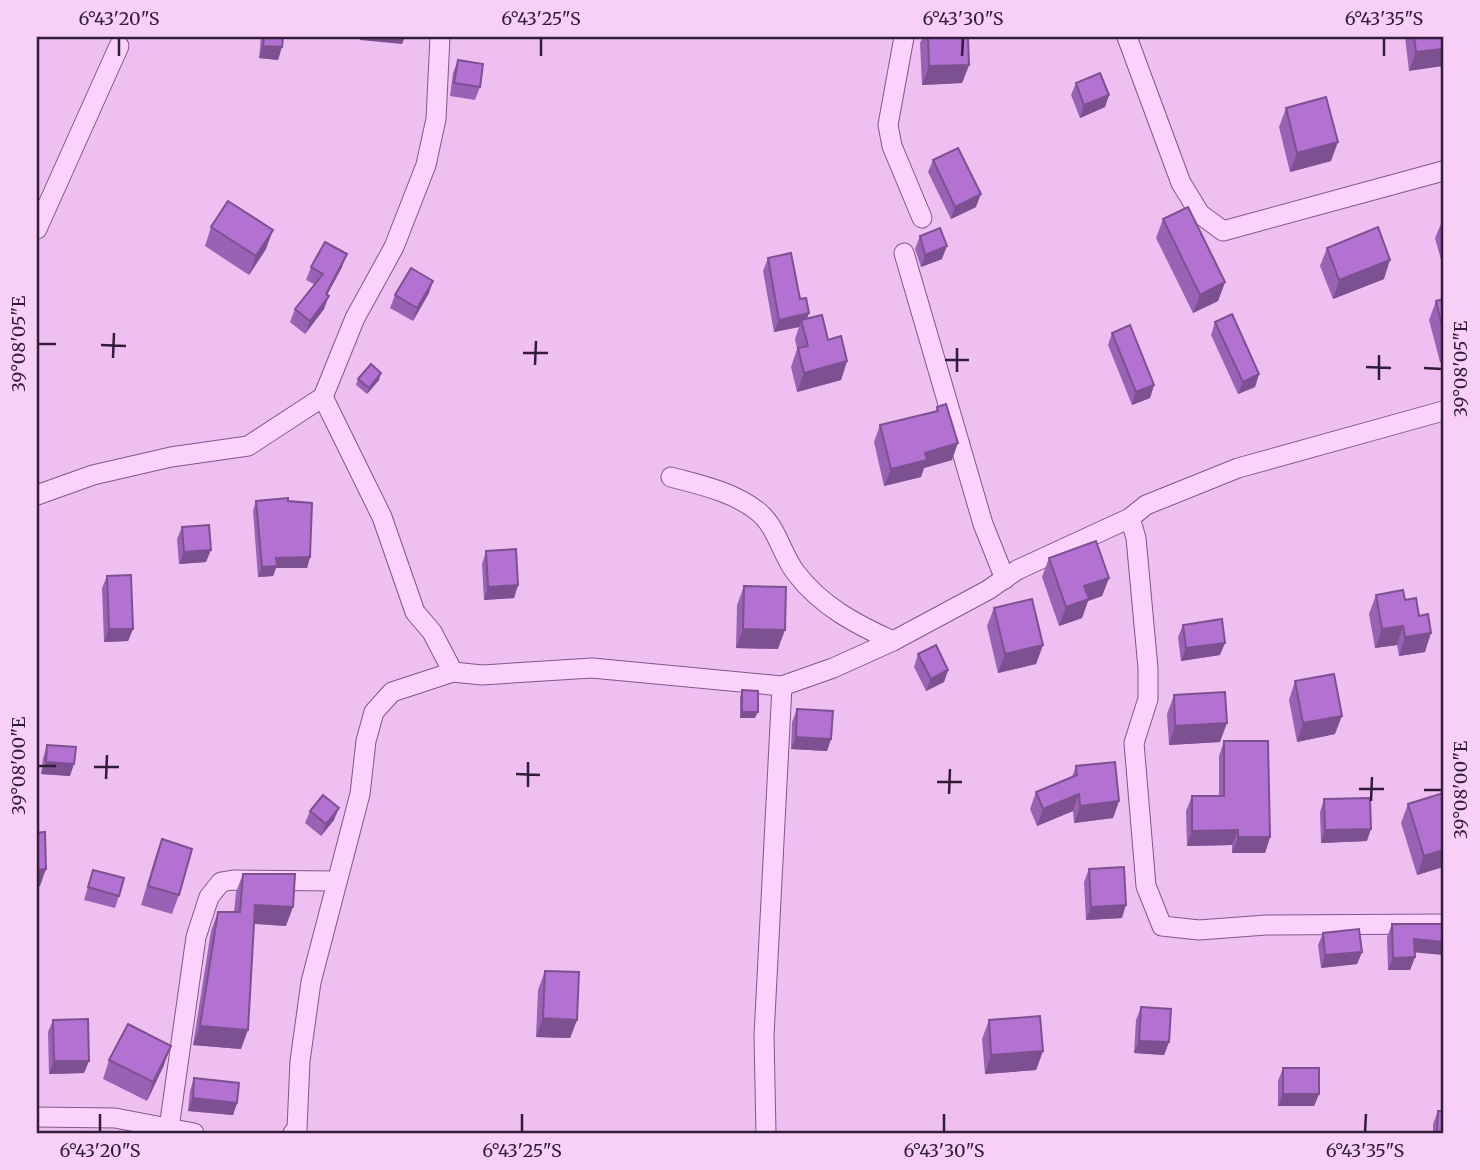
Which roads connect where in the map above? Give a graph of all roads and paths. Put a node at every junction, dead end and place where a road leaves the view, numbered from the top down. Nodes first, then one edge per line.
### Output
1 (440, 37) edge
2 (904, 37) edge
3 (1127, 37) edge
4 (119, 46) dead end
5 (1443, 171) edge
6 (922, 218) dead end
7 (37, 229) edge
8 (904, 253) dead end
9 (323, 397) junction
10 (1443, 411) edge
11 (671, 477) dead end
12 (37, 495) edge
13 (1130, 518) junction
14 (1005, 579) junction
15 (893, 642) junction
16 (453, 672) junction
17 (782, 686) junction
18 (337, 881) junction
19 (1443, 924) edge
20 (37, 1116) edge
21 (169, 1128) junction
22 (194, 1133) edge
23 (293, 1133) edge
24 (766, 1133) edge

1 - 9 street
2 - 6 street
3 - 5 street
4 - 7 street
8 - 14 street
9 - 12 street
9 - 16 street
10 - 13 street
11 - 15 street
13 - 14 street
13 - 19 street
14 - 15 street
15 - 17 street
16 - 17 street
16 - 18 street
17 - 24 street
18 - 21 street
18 - 23 street
20 - 21 street
21 - 22 street

